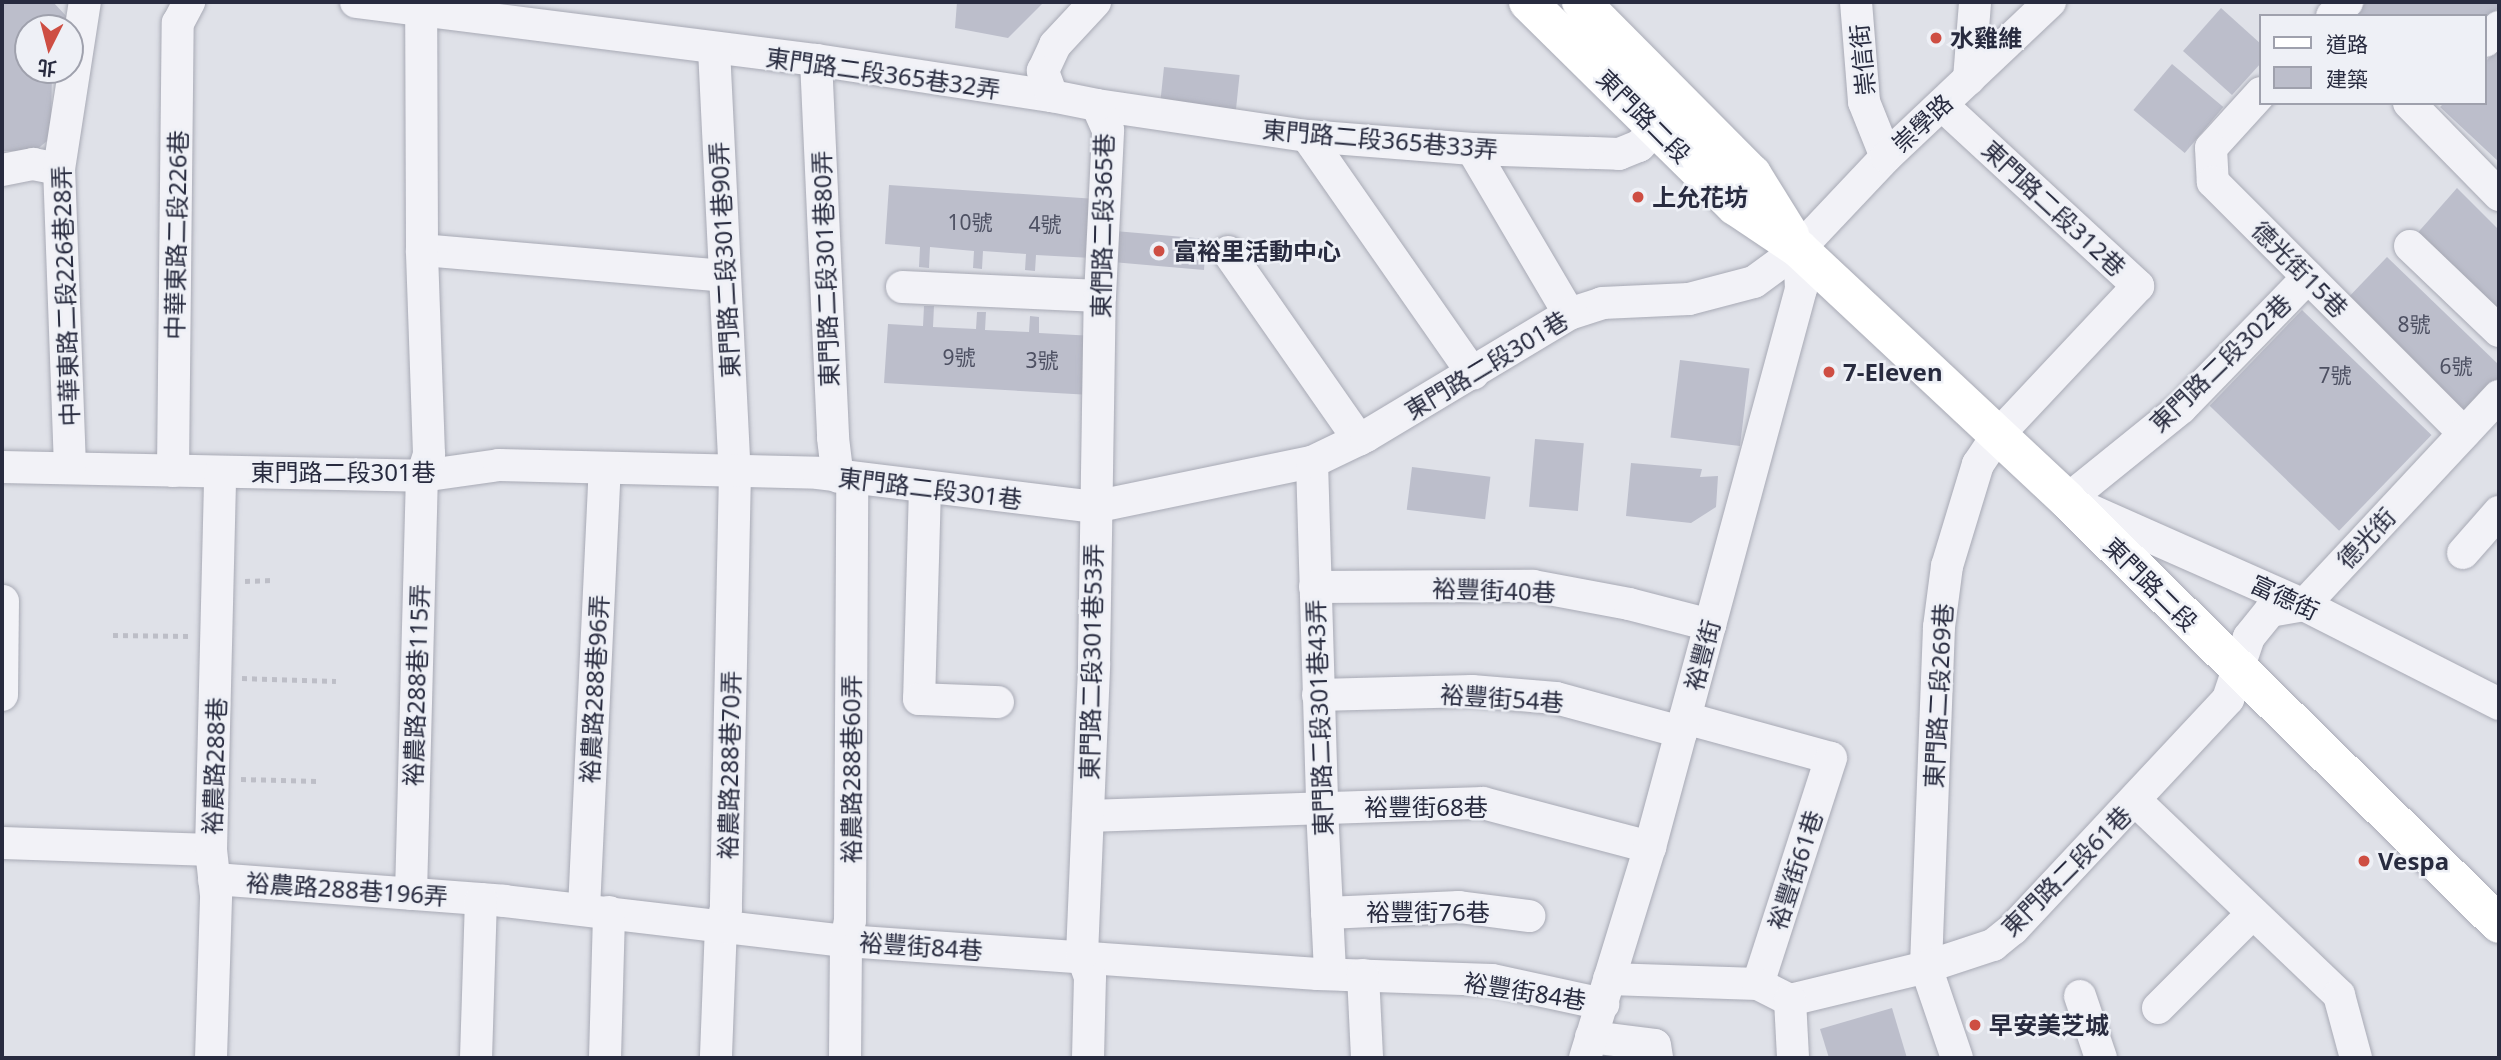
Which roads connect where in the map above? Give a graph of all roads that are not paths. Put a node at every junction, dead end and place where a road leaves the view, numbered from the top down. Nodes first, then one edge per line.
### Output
1 (85, 2) edge
2 (189, 2) edge
3 (356, 2) edge
4 (1095, 2) edge
5 (1528, 2) edge
6 (1581, 2) edge
7 (1856, 2) edge
8 (1975, 2) edge
9 (2050, 2) edge
10 (2347, 2) edge
11 (421, 8) junction
12 (2334, 14) edge
13 (714, 49) junction
14 (816, 60) junction
15 (1969, 79) junction
16 (2260, 94) edge
17 (1052, 96) junction
18 (1942, 105) junction
19 (2415, 105) edge
20 (1097, 106) junction
21 (1656, 129) junction
22 (1307, 136) junction
23 (1472, 149) junction
24 (1886, 157) junction
25 (59, 169) junction
26 (2, 170) edge
27 (2499, 194) edge
28 (2410, 246) dead end
29 (1799, 249) junction
30 (422, 250) junction
31 (1228, 252) dead end
32 (723, 276) junction
33 (2308, 277) junction
34 (902, 287) dead end
35 (1100, 296) junction
36 (1569, 314) junction
37 (2499, 331) edge
38 (1473, 374) junction
39 (2499, 396) edge
40 (2464, 433) junction
41 (1997, 436) junction
42 (1359, 440) junction
43 (1312, 461) junction
44 (2, 467) edge
45 (70, 467) junction
46 (605, 468) junction
47 (173, 471) junction
48 (735, 471) junction
49 (220, 472) junction
50 (422, 476) junction
51 (845, 478) junction
52 (925, 487) junction
53 (2067, 500) junction
54 (1094, 508) junction
55 (2499, 512) edge
56 (2463, 553) dead end
57 (1315, 587) junction
58 (3, 601) edge
59 (2304, 605) junction
60 (1710, 625) junction
61 (2240, 671) junction
62 (2, 695) edge
63 (1318, 695) junction
64 (998, 702) dead end
65 (2499, 704) edge
66 (1683, 725) junction
67 (2136, 801) junction
68 (1322, 808) junction
69 (1088, 816) junction
70 (2, 843) edge
71 (1650, 847) junction
72 (212, 865) junction
73 (411, 894) junction
74 (481, 899) junction
75 (596, 911) junction
76 (1327, 913) junction
77 (2253, 913) junction
78 (1529, 916) dead end
79 (2499, 924) edge
80 (721, 925) junction
81 (846, 941) junction
82 (1082, 956) junction
83 (1926, 967) junction
84 (1330, 974) junction
85 (1363, 975) junction
86 (1758, 984) junction
87 (1606, 991) junction
88 (2080, 996) dead end
89 (1790, 1000) junction
90 (2158, 1008) dead end
91 (1588, 1048) edge
92 (211, 1058) edge
93 (476, 1058) edge
94 (605, 1058) edge
95 (716, 1058) edge
96 (845, 1058) edge
97 (1088, 1058) edge
98 (1367, 1058) edge
99 (1657, 1058) edge
100 (1793, 1058) edge
101 (1957, 1058) edge
102 (2101, 1058) edge
103 (2356, 1058) edge

1 - 25 street, 中華東路二段226巷28弄
2 - 47 street, 中華東路二段226巷
3 - 11 street, 東門路二段365巷32弄
4 - 17 street
5 - 21 main road, 東門路二段
6 - 29 main road, 東門路二段
7 - 24 street, 崇信街
8 - 15 street
9 - 15 street, 崇學路
10 - 12 street
11 - 13 street, 東門路二段365巷32弄
11 - 30 street, 裕農路288巷115弄
13 - 14 street, 東門路二段365巷32弄
13 - 32 street, 東門路二段301巷90弄
14 - 17 street, 東門路二段365巷32弄
14 - 51 street, 東門路二段301巷80弄
15 - 18 street, 崇學路
16 - 33 street, 德光街15巷
17 - 20 street, 東們路二段365巷
18 - 24 street, 崇學路
18 - 41 street, 東門路二段312巷
19 - 27 street
20 - 22 street, 東門路二段365巷33弄
20 - 35 street, 東們路二段365巷
21 - 23 street, 東門路二段365巷33弄
21 - 29 main road, 東門路二段
22 - 23 street, 東門路二段365巷33弄
22 - 38 street
23 - 36 street
24 - 29 street, 崇學路
25 - 26 street
25 - 45 street, 中華東路二段226巷28弄
28 - 37 street
29 - 36 street, 東門路二段301巷
29 - 41 main road, 東門路二段
29 - 60 street, 裕豐街
30 - 32 street
30 - 50 street, 裕農路288巷115弄
31 - 42 street
32 - 48 street, 東門路二段301巷90弄
33 - 40 street, 德光街15巷
33 - 53 street, 東門路二段302巷
34 - 35 street
35 - 54 street, 東們路二段365巷
36 - 38 street, 東門路二段301巷
38 - 42 street, 東門路二段301巷
39 - 40 street, 德光街
40 - 59 street, 德光街
41 - 53 main road, 東門路二段
41 - 83 street, 東門路二段269巷
42 - 43 street, 東門路二段301巷
43 - 54 street, 東門路二段301巷
43 - 57 street, 東門路二段301巷43弄
44 - 45 street, 東門路二段301巷
45 - 47 street, 東門路二段301巷
46 - 48 street, 東門路二段301巷
46 - 50 street, 東門路二段301巷
46 - 75 street, 裕農路288巷96弄
47 - 49 street, 東門路二段301巷
48 - 51 street, 東門路二段301巷
48 - 80 street, 裕農路288巷70弄
49 - 50 street, 東門路二段301巷
49 - 72 street, 裕農路288巷
50 - 73 street, 裕農路288巷115弄
51 - 52 street, 東門路二段301巷
51 - 81 street, 裕農路288巷60弄
52 - 54 street, 東門路二段301巷
52 - 64 street
53 - 59 street, 富德街
53 - 61 main road, 東門路二段
54 - 69 street, 東門路二段301巷53弄
55 - 56 street
57 - 60 street, 裕豐街40巷
57 - 63 street, 東門路二段301巷43弄
58 - 62 street
59 - 61 street
59 - 65 street, 富德街
60 - 66 street, 裕豐街
61 - 67 street, 東門路二段61巷
61 - 79 main road, 東門路二段
63 - 66 street, 裕豐街54巷
63 - 68 street, 東門路二段301巷43弄
66 - 71 street, 裕豐街
66 - 86 street, 裕豐街61巷
67 - 77 street
67 - 83 street, 東門路二段61巷
68 - 69 street, 東門路二段301巷53弄
68 - 71 street, 裕豐街68巷
68 - 76 street, 東門路二段301巷43弄
69 - 82 street, 東門路二段301巷53弄
70 - 72 street, 裕農路288巷196弄
71 - 87 street, 裕豐街
72 - 73 street, 裕農路288巷196弄
72 - 92 street, 裕農路288巷
73 - 74 street, 裕農路288巷196弄
74 - 75 street, 裕豐街84巷
74 - 93 street
75 - 80 street, 裕豐街84巷
75 - 94 street, 裕農路288巷96弄
76 - 78 street, 裕豐街76巷
76 - 84 street, 東門路二段301巷43弄
77 - 90 street
77 - 103 street
80 - 81 street, 裕豐街84巷
80 - 95 street, 裕農路288巷70弄
81 - 82 street, 裕豐街84巷
81 - 96 street, 裕農路288巷60弄
82 - 84 street, 裕豐街84巷
82 - 97 street, 東門路二段301巷53弄
83 - 89 street, 東門路二段61巷
83 - 101 street
84 - 85 street, 裕豐街84巷
85 - 87 street, 裕豐街84巷
85 - 98 street
86 - 87 street
86 - 89 street
87 - 91 street, 裕豐街
88 - 102 street
89 - 100 street
91 - 99 street

